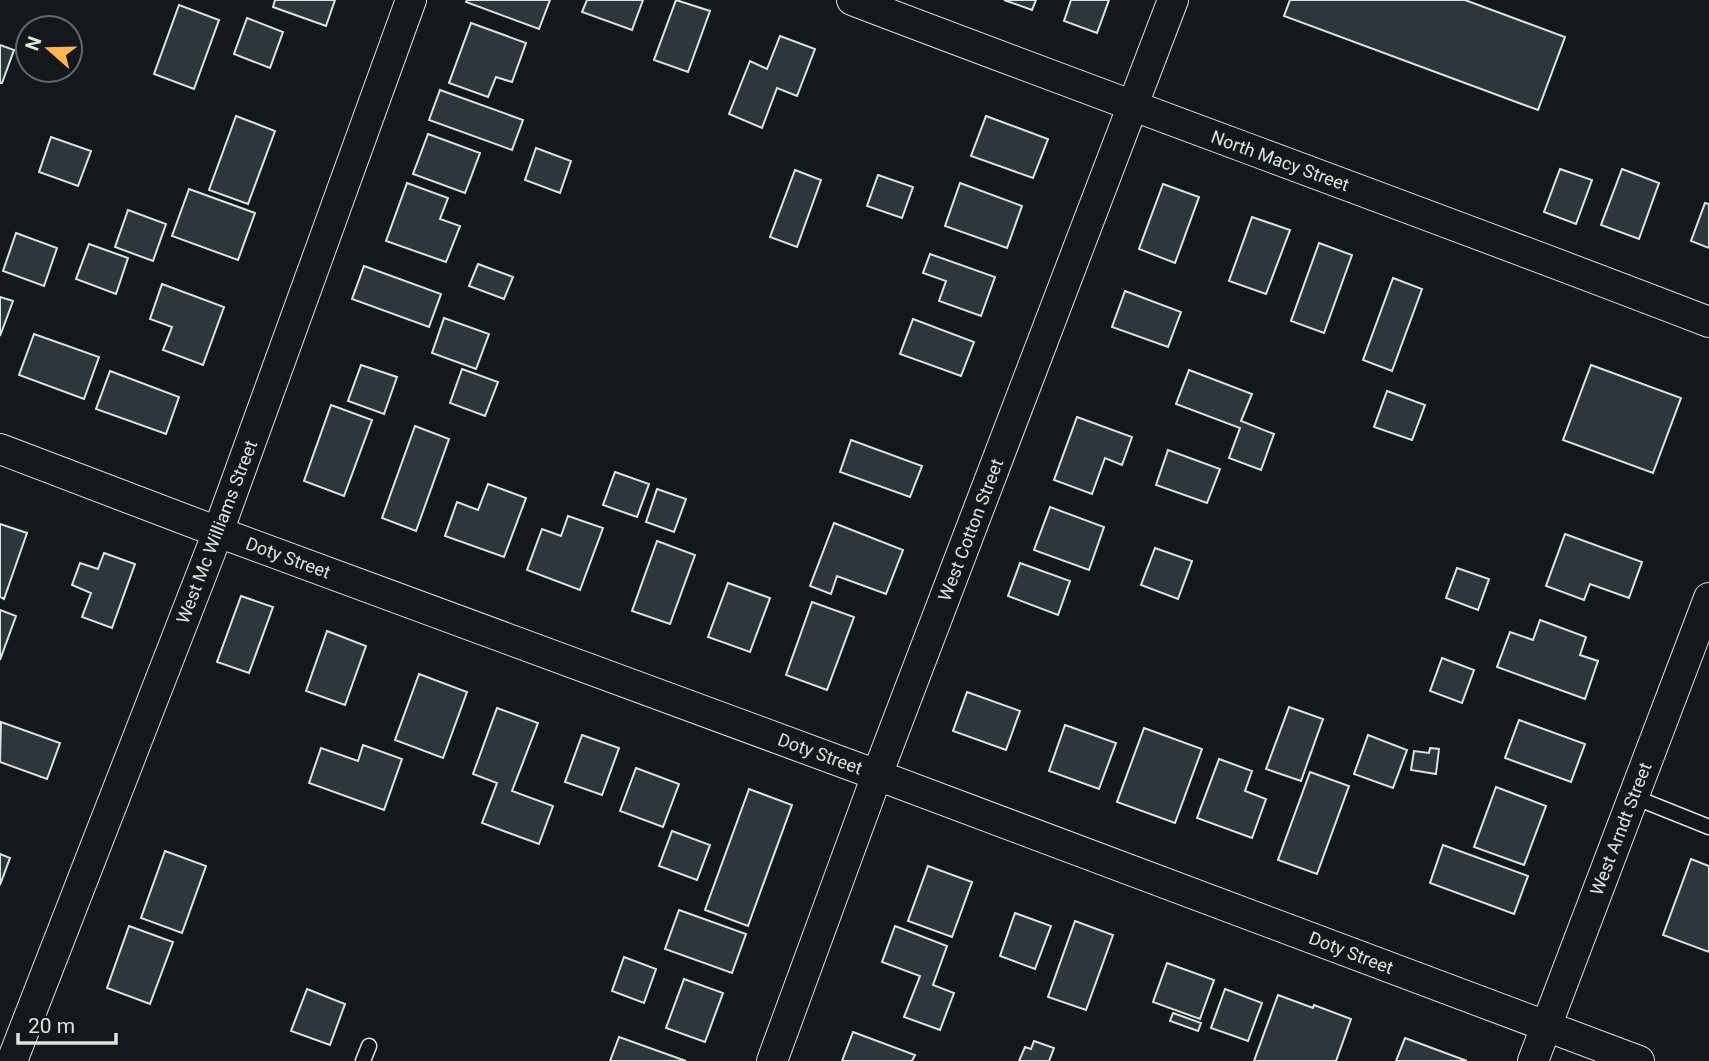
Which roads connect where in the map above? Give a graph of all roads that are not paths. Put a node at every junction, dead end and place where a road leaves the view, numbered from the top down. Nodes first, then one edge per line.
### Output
1 (411, 0) edge
2 (852, 0) edge
3 (1173, 0) edge
4 (1133, 107) junction
5 (1709, 322) edge
6 (0, 449) edge
7 (218, 533) junction
8 (1709, 598) edge
9 (877, 775) junction
10 (1634, 797) junction
11 (1709, 827) edge
12 (1547, 1026) junction
13 (369, 1046) dead end
14 (12, 1061) edge
15 (363, 1061) edge
16 (772, 1061) edge
17 (1534, 1061) edge
18 (1639, 1061) edge

1 - 7 street, West Mc Williams Street
2 - 4 street, North Macy Street
3 - 4 street, West Cotton Street
4 - 5 street, North Macy Street
4 - 9 street, West Cotton Street
6 - 7 street, Doty Street
7 - 9 street, Doty Street
7 - 14 street, West Mc Williams Street
8 - 10 street, West Arndt Street
9 - 12 street, Doty Street
9 - 16 street, West Cotton Street
10 - 11 lane
10 - 12 street, West Arndt Street
12 - 17 street, West Arndt Street
12 - 18 street, Doty Street
13 - 15 lane

